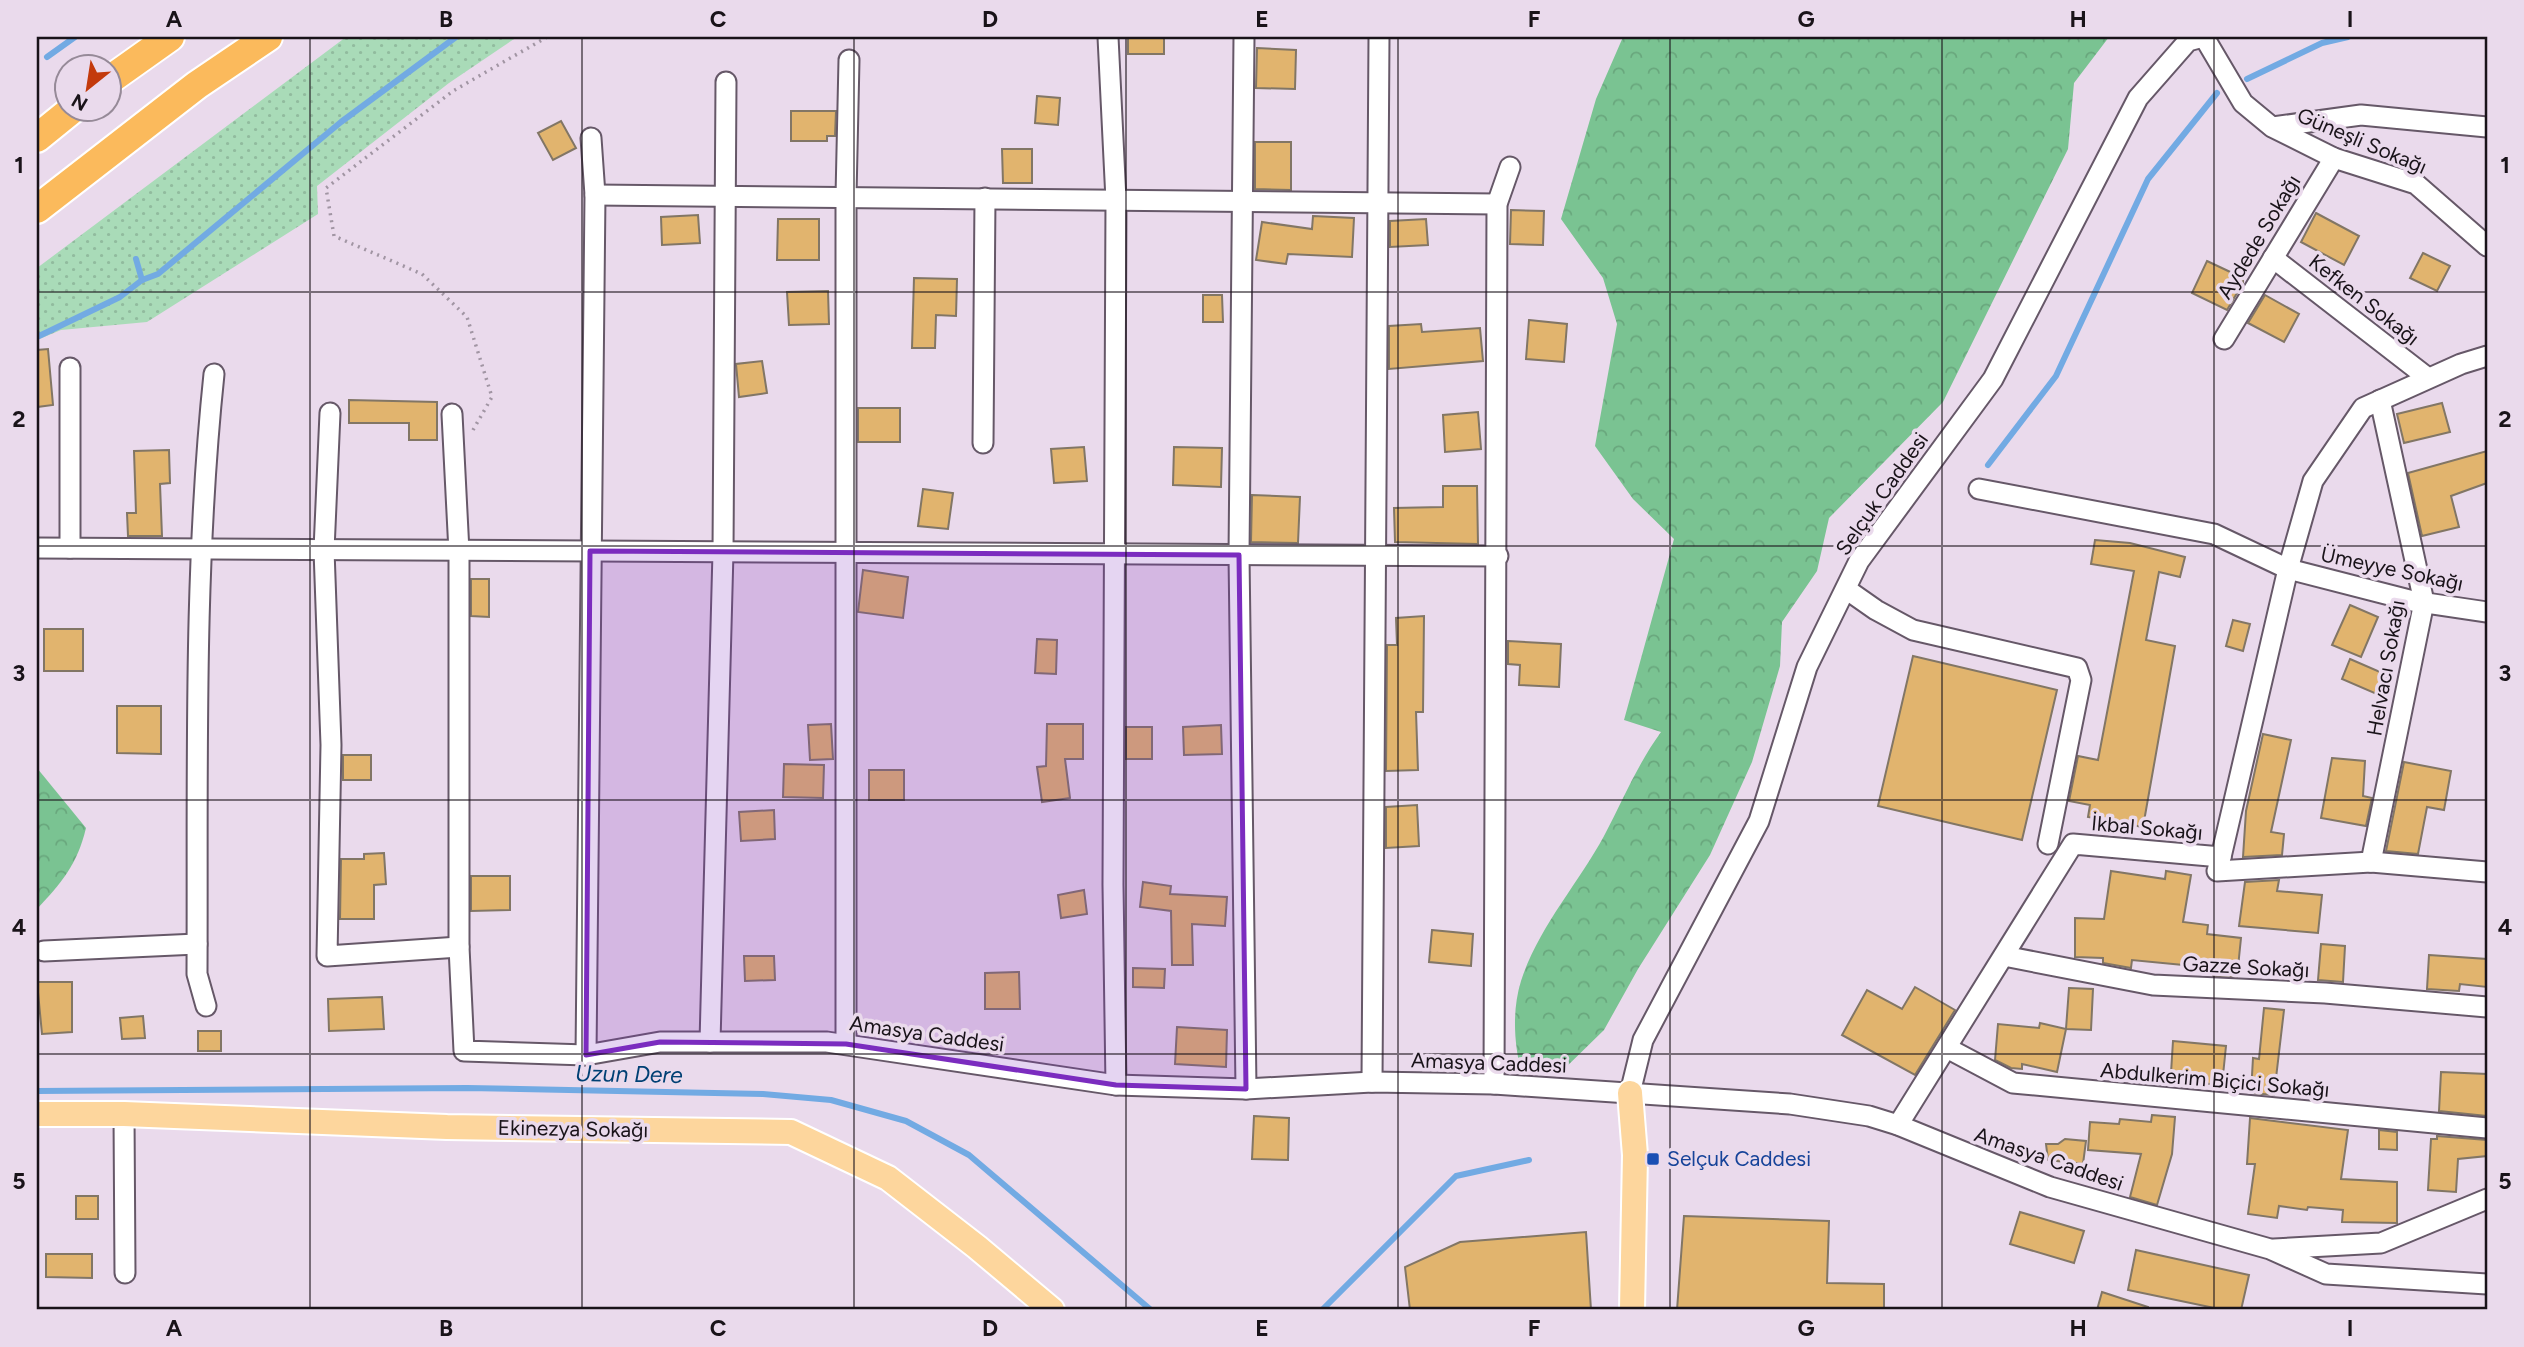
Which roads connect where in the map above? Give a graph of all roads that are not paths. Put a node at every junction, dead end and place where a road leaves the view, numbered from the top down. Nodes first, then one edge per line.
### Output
1 (170, 37) edge
2 (268, 37) edge
3 (1108, 37) edge
4 (1244, 37) edge
5 (1379, 37) edge
6 (2204, 37) edge
7 (849, 60) dead end
8 (122, 71) edge
9 (726, 82) dead end
10 (57, 122) edge
11 (2272, 127) junction
12 (2487, 127) edge
13 (37, 138) edge
14 (591, 138) dead end
15 (2334, 158) junction
16 (1510, 167) dead end
17 (595, 195) junction
18 (723, 195) junction
19 (846, 196) junction
20 (985, 198) junction
21 (1116, 200) junction
22 (1242, 201) junction
23 (1376, 203) junction
24 (1497, 204) junction
25 (37, 209) edge
26 (2487, 246) edge
27 (2273, 258) junction
28 (2224, 339) dead end
29 (2487, 356) edge
30 (70, 368) dead end
31 (214, 374) dead end
32 (2428, 379) junction
33 (2380, 400) junction
34 (330, 413) dead end
35 (452, 414) dead end
36 (983, 443) dead end
37 (1979, 489) dead end
38 (37, 548) edge
39 (69, 548) junction
40 (201, 548) junction
41 (324, 550) junction
42 (590, 551) junction
43 (459, 552) junction
44 (723, 552) junction
45 (846, 553) junction
46 (1113, 554) junction
47 (1239, 555) junction
48 (1376, 556) junction
49 (1498, 556) junction
50 (2288, 569) junction
51 (1846, 589) junction
52 (2424, 602) junction
53 (2487, 612) edge
54 (2048, 844) dead end
55 (2221, 857) junction
56 (2371, 862) junction
57 (2487, 872) edge
58 (197, 944) junction
59 (459, 947) junction
60 (44, 951) dead end
61 (2004, 956) junction
62 (206, 1006) dead end
63 (2487, 1007) edge
64 (710, 1042) junction
65 (846, 1044) junction
66 (1947, 1048) junction
67 (586, 1055) junction
68 (1371, 1082) junction
69 (1494, 1084) junction
70 (1116, 1085) junction
71 (1246, 1089) junction
72 (1630, 1093) junction
73 (37, 1114) edge
74 (124, 1114) junction
75 (1898, 1125) junction
76 (2487, 1128) edge
77 (2487, 1199) edge
78 (2270, 1249) junction
79 (125, 1273) dead end
80 (2487, 1284) edge
81 (1052, 1310) edge
82 (1632, 1310) edge

1 - 8 highway
2 - 25 highway
3 - 21 street
4 - 22 street
5 - 23 street
6 - 11 street, Güneşli Sokağı
6 - 51 street, Selçuk Caddesi
7 - 19 street
9 - 18 street
10 - 13 highway
11 - 12 street
11 - 15 street, Güneşli Sokağı
14 - 17 street
15 - 26 street, Güneşli Sokağı
15 - 27 street, Aydede Sokağı
16 - 24 street
17 - 18 street
17 - 42 street
18 - 19 street
18 - 44 street
19 - 20 street
19 - 45 street
20 - 21 street
20 - 36 street
21 - 22 street
21 - 46 street
22 - 23 street
22 - 47 street
23 - 24 street
23 - 48 street
24 - 49 street
27 - 28 street, Aydede Sokağı
27 - 32 street, Kefken Sokağı
29 - 32 street
30 - 39 street
31 - 40 street
32 - 33 street
33 - 50 street
33 - 52 street, Helvacı Sokağı
34 - 41 street
35 - 43 street
37 - 50 street, Ümeyye Sokağı
38 - 39 street
39 - 40 street
40 - 41 street
40 - 58 street
41 - 43 street
41 - 59 street
42 - 43 street
42 - 44 street
42 - 67 street
43 - 59 street
44 - 45 street
44 - 64 street
45 - 46 street
45 - 65 street
46 - 47 street
46 - 70 street
47 - 48 street
47 - 71 street
48 - 49 street
48 - 68 street
49 - 69 street
50 - 52 street, Ümeyye Sokağı
50 - 55 street
51 - 54 street
51 - 72 street, Selçuk Caddesi
52 - 53 street, Ümeyye Sokağı
52 - 56 street, Helvacı Sokağı
55 - 56 street, İkbal Sokağı
55 - 61 street, İkbal Sokağı
56 - 57 street, İkbal Sokağı
58 - 60 street
58 - 62 street
59 - 67 street, Amasya Caddesi
61 - 63 street, Gazze Sokağı
61 - 66 street, İkbal Sokağı
64 - 65 street, Amasya Caddesi
64 - 67 street, Amasya Caddesi
65 - 70 street, Amasya Caddesi
66 - 75 street, İkbal Sokağı
66 - 76 street, Abdulkerim Biçici Sokağı
68 - 69 street, Amasya Caddesi
68 - 71 street, Amasya Caddesi
69 - 72 street, Amasya Caddesi
70 - 71 street, Amasya Caddesi
72 - 75 street, Amasya Caddesi
72 - 82 main road
73 - 74 main road, Ekinezya Sokağı
74 - 79 street
74 - 81 main road, Ekinezya Sokağı
75 - 78 street, Amasya Caddesi
77 - 78 street
78 - 80 street, Amasya Caddesi

